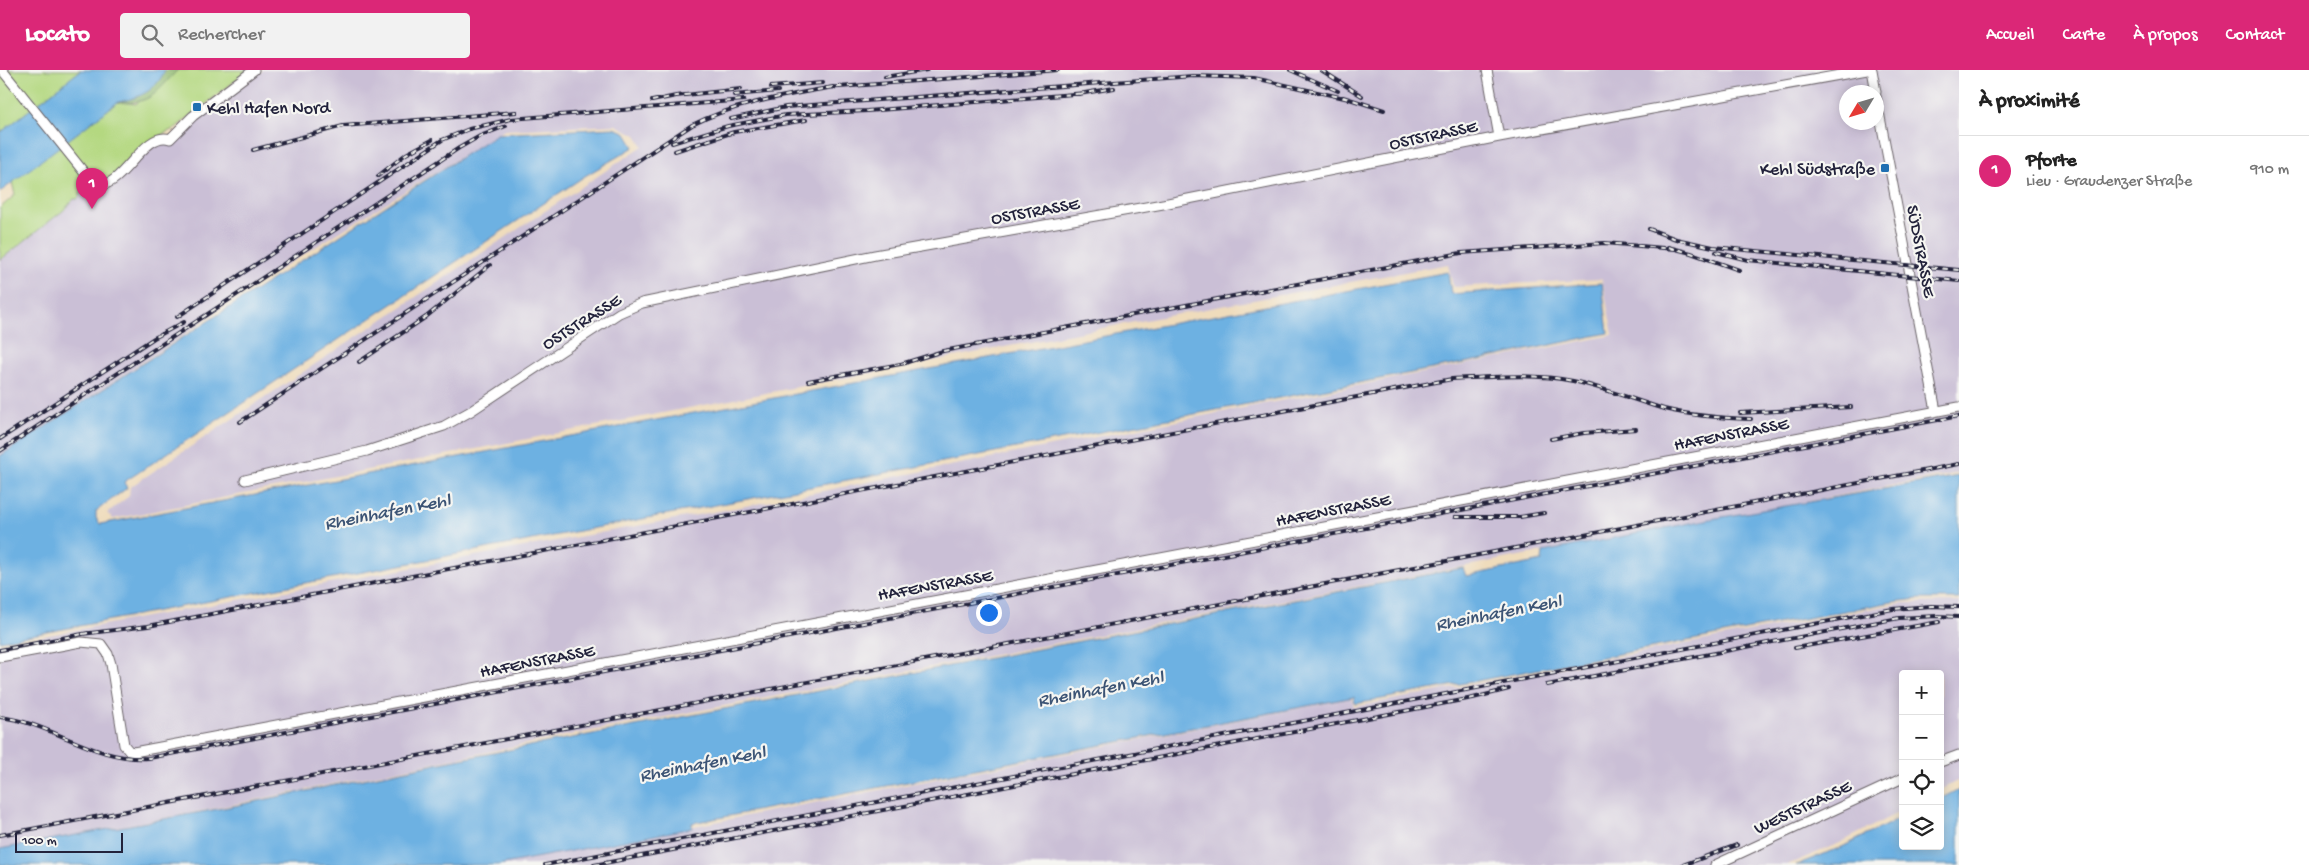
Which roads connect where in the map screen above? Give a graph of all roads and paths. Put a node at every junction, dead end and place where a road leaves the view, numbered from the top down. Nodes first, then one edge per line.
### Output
1 (2, 70) edge
2 (254, 70) edge
3 (1487, 70) edge
4 (1867, 70) edge
5 (1872, 70) edge
6 (1874, 85) edge
7 (1883, 130) edge
8 (1499, 137) junction
9 (1959, 407) edge
10 (1936, 412) junction
11 (245, 480) dead end
12 (0, 657) edge
13 (1959, 754) edge
14 (1944, 760) edge
15 (1899, 780) edge
16 (1715, 865) edge

1 - 2 street
3 - 8 street
4 - 8 street, OSTSTRASSE
5 - 6 street, SÜDSTRASSE
7 - 10 street, SÜDSTRASSE
8 - 11 street, OSTSTRASSE
9 - 10 street, HAFENSTRASSE
10 - 12 street, HAFENSTRASSE
13 - 14 street
15 - 16 street, WESTSTRASSE

